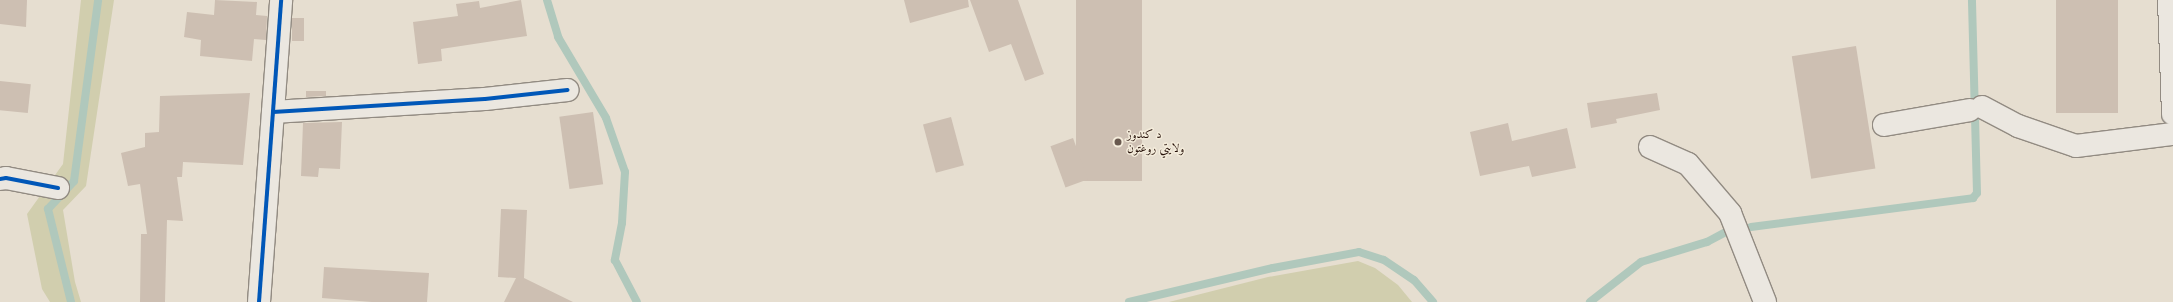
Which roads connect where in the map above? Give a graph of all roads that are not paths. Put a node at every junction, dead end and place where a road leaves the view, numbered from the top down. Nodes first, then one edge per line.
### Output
1 (282, 0) edge
2 (2169, 0) edge
3 (568, 90) dead end
4 (273, 112) junction
5 (2173, 114) edge
6 (1884, 125) dead end
7 (2173, 134) edge
8 (1650, 147) dead end
9 (0, 179) edge
10 (58, 188) dead end
11 (259, 302) edge
12 (1765, 302) edge

1 - 4 street
2 - 5 street
3 - 4 street
4 - 11 street
6 - 7 street
8 - 12 street
9 - 10 street

